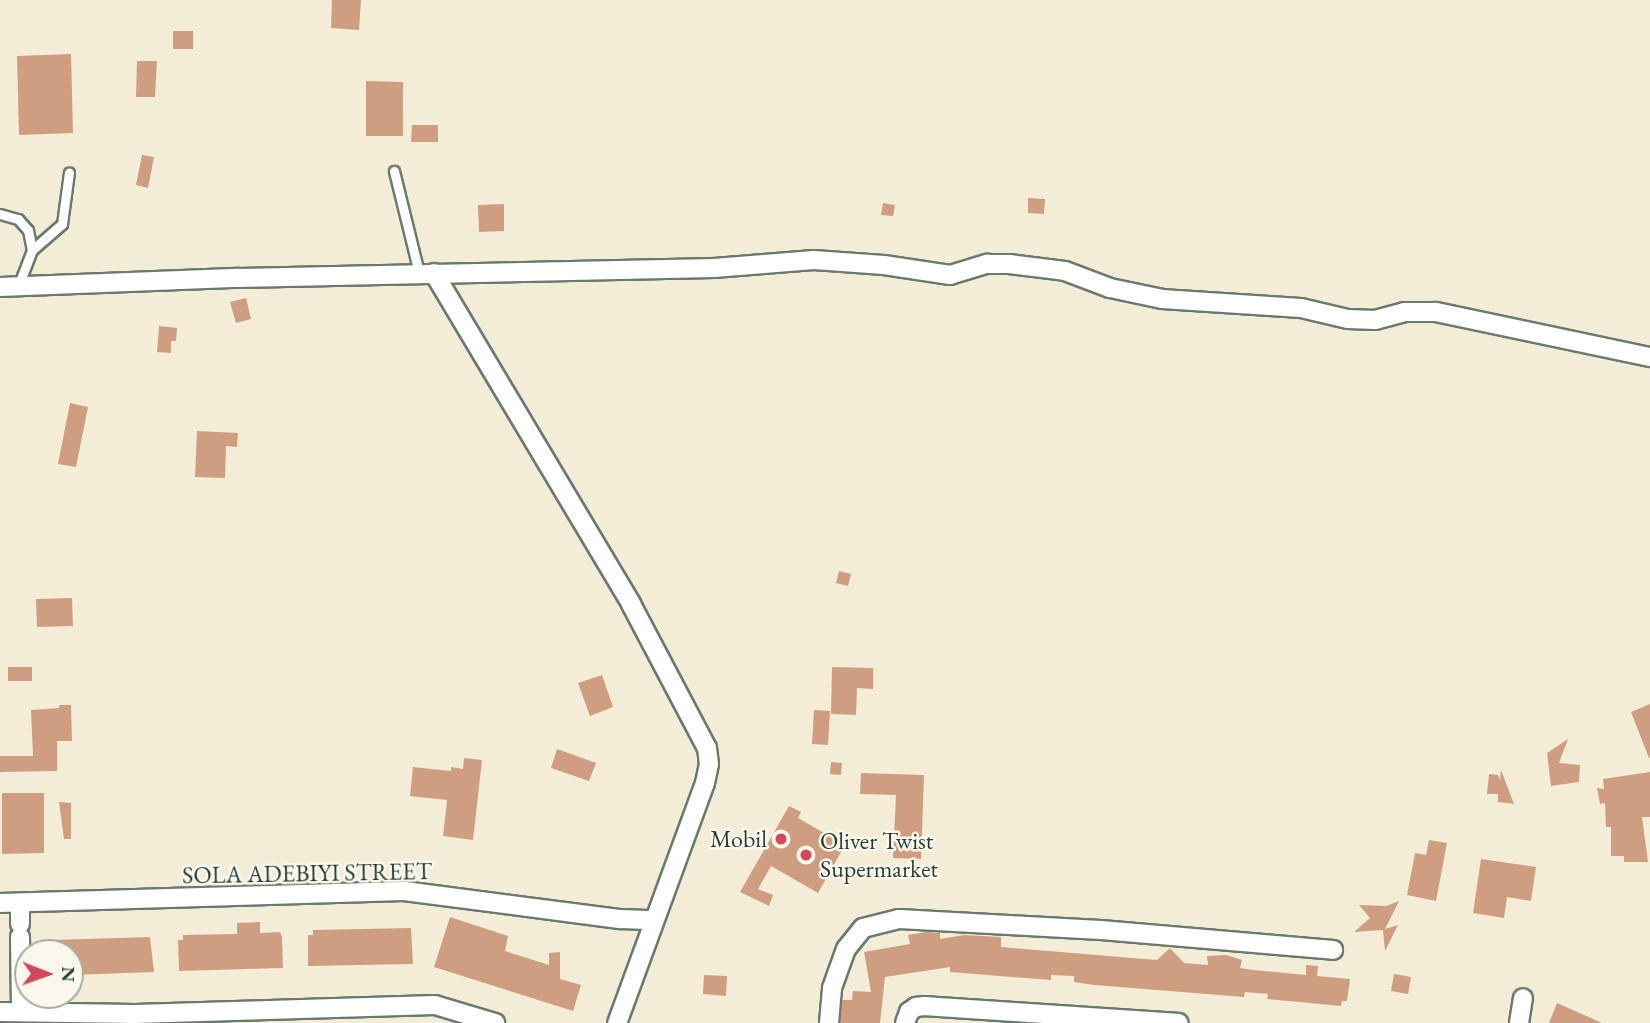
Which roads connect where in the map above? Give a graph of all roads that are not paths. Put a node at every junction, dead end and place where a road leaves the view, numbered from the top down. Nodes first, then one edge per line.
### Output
1 (394, 171) dead end
2 (69, 172) dead end
3 (0, 214) edge
4 (32, 250) junction
5 (427, 273) junction
6 (9, 287) edge
7 (1650, 357) edge
8 (0, 903) edge
9 (20, 903) junction
10 (654, 920) junction
11 (1333, 950) dead end
12 (1523, 998) dead end
13 (0, 1012) edge
14 (21, 1012) junction
15 (402, 1014) edge
16 (270, 1016) edge
17 (1008, 1017) edge
18 (135, 1019) edge
19 (473, 1020) edge
20 (495, 1023) edge
21 (617, 1023) edge
22 (829, 1023) edge
23 (905, 1023) edge
24 (1178, 1023) edge
25 (1519, 1023) edge

1 - 5 lane
2 - 4 lane
3 - 4 lane
4 - 6 lane
5 - 6 street
5 - 7 street
5 - 10 street
8 - 9 street, SOLA ADEBIYI STREET
9 - 10 street, SOLA ADEBIYI STREET
9 - 14 street
10 - 21 street
11 - 22 street
12 - 25 street
13 - 14 street
14 - 18 street
15 - 16 street
15 - 19 street
16 - 18 street
17 - 23 street
17 - 24 street
19 - 20 street

